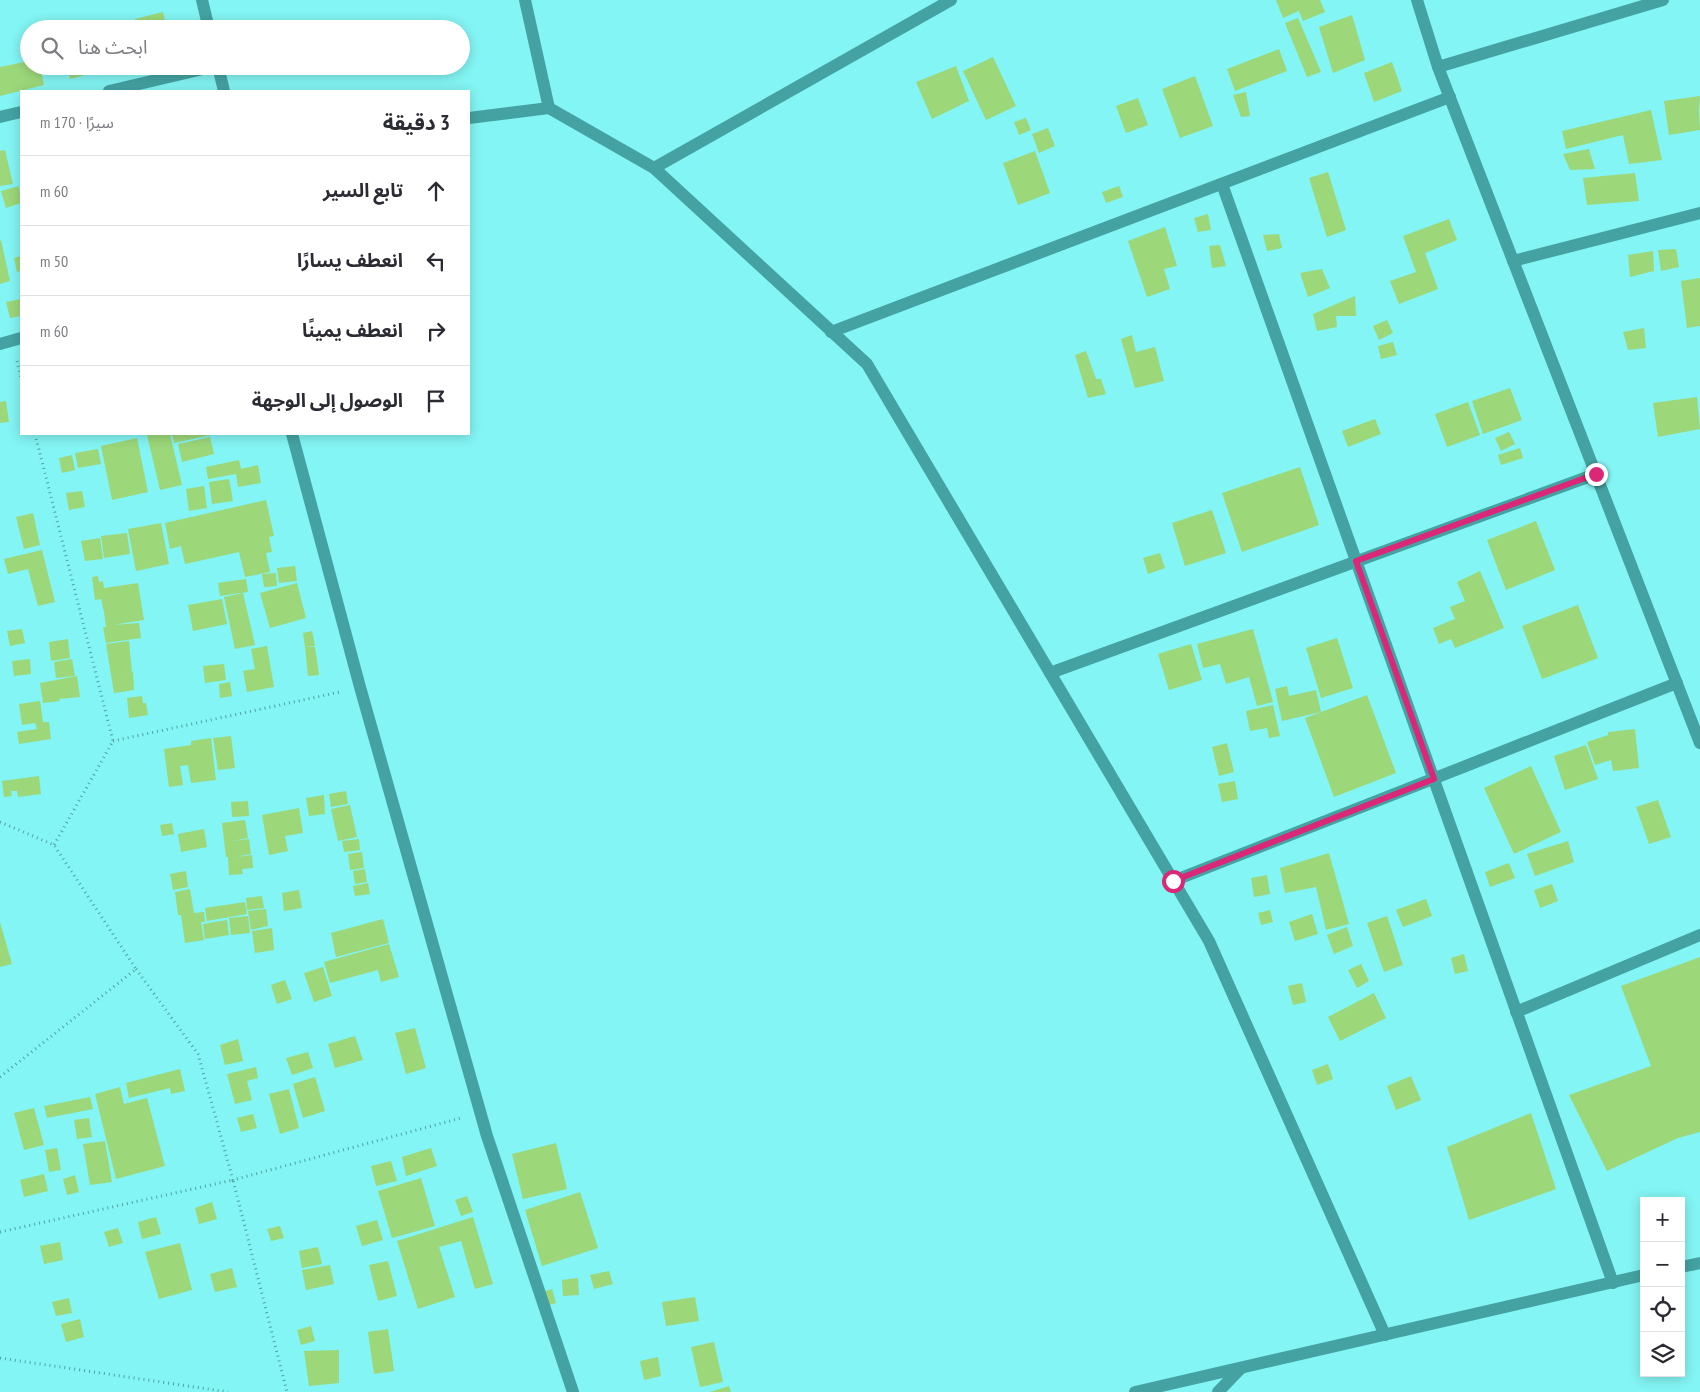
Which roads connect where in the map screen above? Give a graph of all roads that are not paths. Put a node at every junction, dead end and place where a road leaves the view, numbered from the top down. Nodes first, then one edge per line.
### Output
1 (202, 0) edge
2 (525, 0) edge
3 (952, 0) edge
4 (1417, 0) edge
5 (1663, 0) edge
6 (207, 20) edge
7 (1438, 67) junction
8 (178, 75) edge
9 (220, 75) edge
10 (113, 90) edge
11 (224, 90) edge
12 (1450, 97) junction
13 (549, 108) junction
14 (20, 112) edge
15 (0, 117) edge
16 (470, 118) edge
17 (654, 168) junction
18 (1222, 184) junction
19 (1700, 213) edge
20 (1513, 261) junction
21 (831, 332) junction
22 (20, 338) edge
23 (0, 344) edge
24 (292, 435) edge
25 (1596, 474) junction
26 (1356, 561) junction
27 (1050, 672) junction
28 (1677, 683) junction
29 (1699, 737) edge
30 (1434, 779) junction
31 (1173, 881) junction
32 (1700, 935) edge
33 (1516, 1012) junction
34 (1700, 1262) edge
35 (1685, 1266) edge
36 (1640, 1277) edge
37 (1613, 1282) junction
38 (1385, 1335) junction
39 (1241, 1368) junction
40 (573, 1392) edge
41 (1136, 1392) edge
42 (1218, 1392) edge

1 - 6 street
2 - 13 street
3 - 17 street
4 - 7 street
5 - 7 street
7 - 12 street
8 - 10 street
9 - 11 street
12 - 18 street
12 - 20 street
13 - 16 street
13 - 17 street
14 - 15 street
17 - 21 street
18 - 21 street
18 - 26 street
19 - 20 street
20 - 25 street
21 - 27 street
22 - 23 street
24 - 40 street
25 - 26 street
25 - 28 street
26 - 27 street
26 - 30 street
27 - 31 street
28 - 29 street
28 - 30 street
30 - 31 street
30 - 33 street
31 - 38 street
32 - 33 street
33 - 37 street
34 - 35 street
36 - 37 street
37 - 38 street
38 - 39 street
39 - 41 street
39 - 42 street

